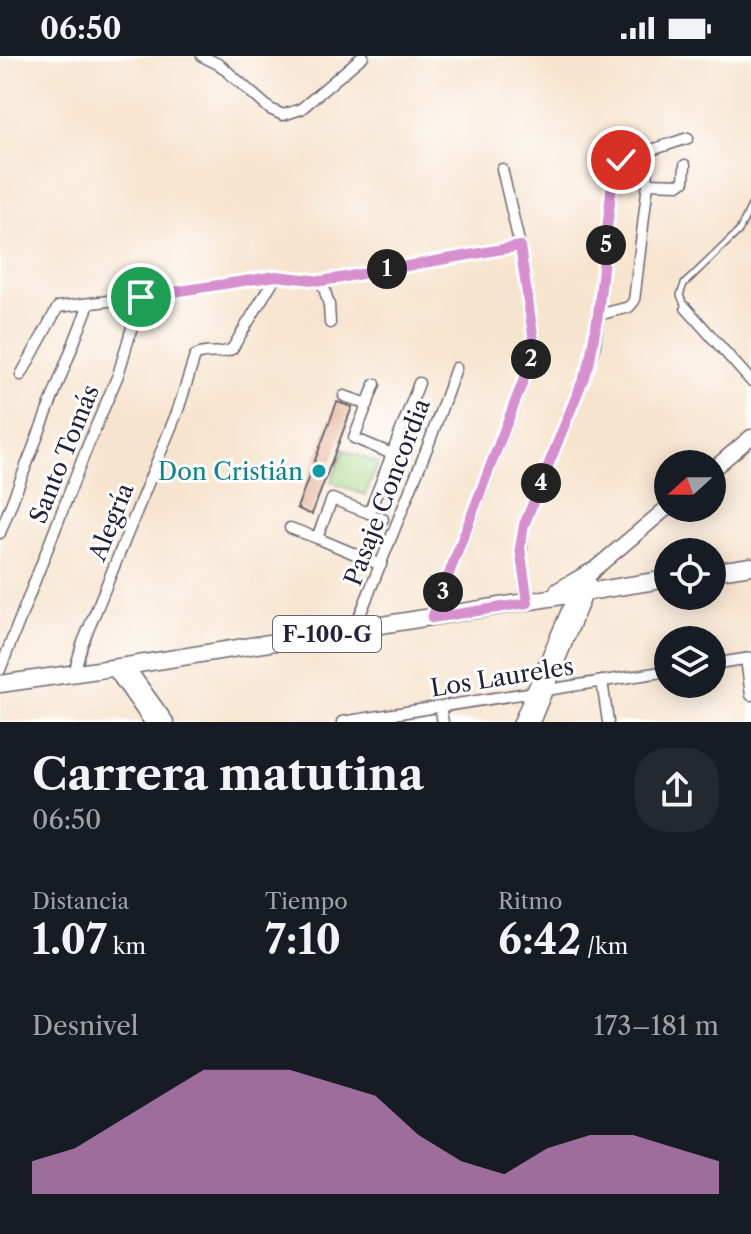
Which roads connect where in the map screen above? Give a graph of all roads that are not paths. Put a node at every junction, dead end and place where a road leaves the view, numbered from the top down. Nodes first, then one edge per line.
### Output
1 (202, 56) edge
2 (363, 56) edge
3 (688, 138) dead end
4 (646, 152) junction
5 (685, 165) dead end
6 (502, 169) dead end
7 (648, 183) junction
8 (751, 205) edge
9 (751, 224) edge
10 (741, 227) junction
11 (520, 246) junction
12 (276, 276) junction
13 (322, 281) junction
14 (141, 297) junction
15 (89, 304) junction
16 (686, 308) joint
17 (598, 315) junction
18 (330, 323) dead end
19 (456, 368) dead end
20 (21, 375) dead end
21 (751, 381) edge
22 (419, 383) dead end
23 (375, 384) dead end
24 (344, 396) dead end
25 (368, 404) junction
26 (751, 437) edge
27 (392, 454) junction
28 (726, 458) edge
29 (369, 513) junction
30 (383, 519) dead end
31 (654, 519) edge
32 (290, 528) dead end
33 (0, 533) edge
34 (317, 538) junction
35 (381, 565) junction
36 (751, 566) edge
37 (597, 567) junction
38 (726, 570) edge
39 (654, 581) edge
40 (616, 587) junction
41 (581, 592) junction
42 (536, 601) junction
43 (432, 618) junction
44 (354, 630) junction
45 (748, 658) edge
46 (726, 662) edge
47 (120, 667) junction
48 (0, 670) edge
49 (74, 673) junction
50 (654, 673) edge
51 (602, 681) junction
52 (0, 684) edge
53 (539, 693) junction
54 (751, 695) edge
55 (440, 707) junction
56 (152, 722) edge
57 (166, 722) edge
58 (342, 722) edge
59 (443, 722) edge
60 (521, 722) edge
61 (532, 722) edge
62 (608, 722) edge

1 - 2 street
3 - 4 street
4 - 7 street
4 - 17 street
5 - 7 street
6 - 11 street
7 - 17 street
8 - 10 lane
9 - 10 lane
10 - 16 lane
11 - 13 street
11 - 43 street
12 - 13 street
12 - 14 street
12 - 49 street, Alegría
13 - 18 street
14 - 15 street
14 - 48 street, Santo Tomás
15 - 20 street
15 - 33 street
16 - 21 street
17 - 42 street
19 - 35 street, Pasaje Concordia
22 - 27 street
23 - 25 street
24 - 25 street
25 - 27 street
26 - 28 street
27 - 29 street
29 - 30 street
29 - 34 street
31 - 37 street
32 - 34 street
34 - 35 street
35 - 44 street, Pasaje Concordia
36 - 38 main road
37 - 40 main road
37 - 41 street
37 - 42 main road
39 - 40 main road, F-100-G
40 - 41 main road, F-100-G
41 - 42 main road, F-100-G
41 - 53 street
42 - 43 main road, F-100-G
43 - 44 main road, F-100-G
44 - 47 main road, F-100-G
45 - 46 street
45 - 54 street
47 - 49 main road, F-100-G
47 - 56 street
47 - 57 street
49 - 52 main road, F-100-G
50 - 51 street, Los Laureles
51 - 53 street, Los Laureles
51 - 62 street
53 - 55 street, Los Laureles
53 - 60 street
53 - 61 street
55 - 58 street, Los Laureles
55 - 59 street

